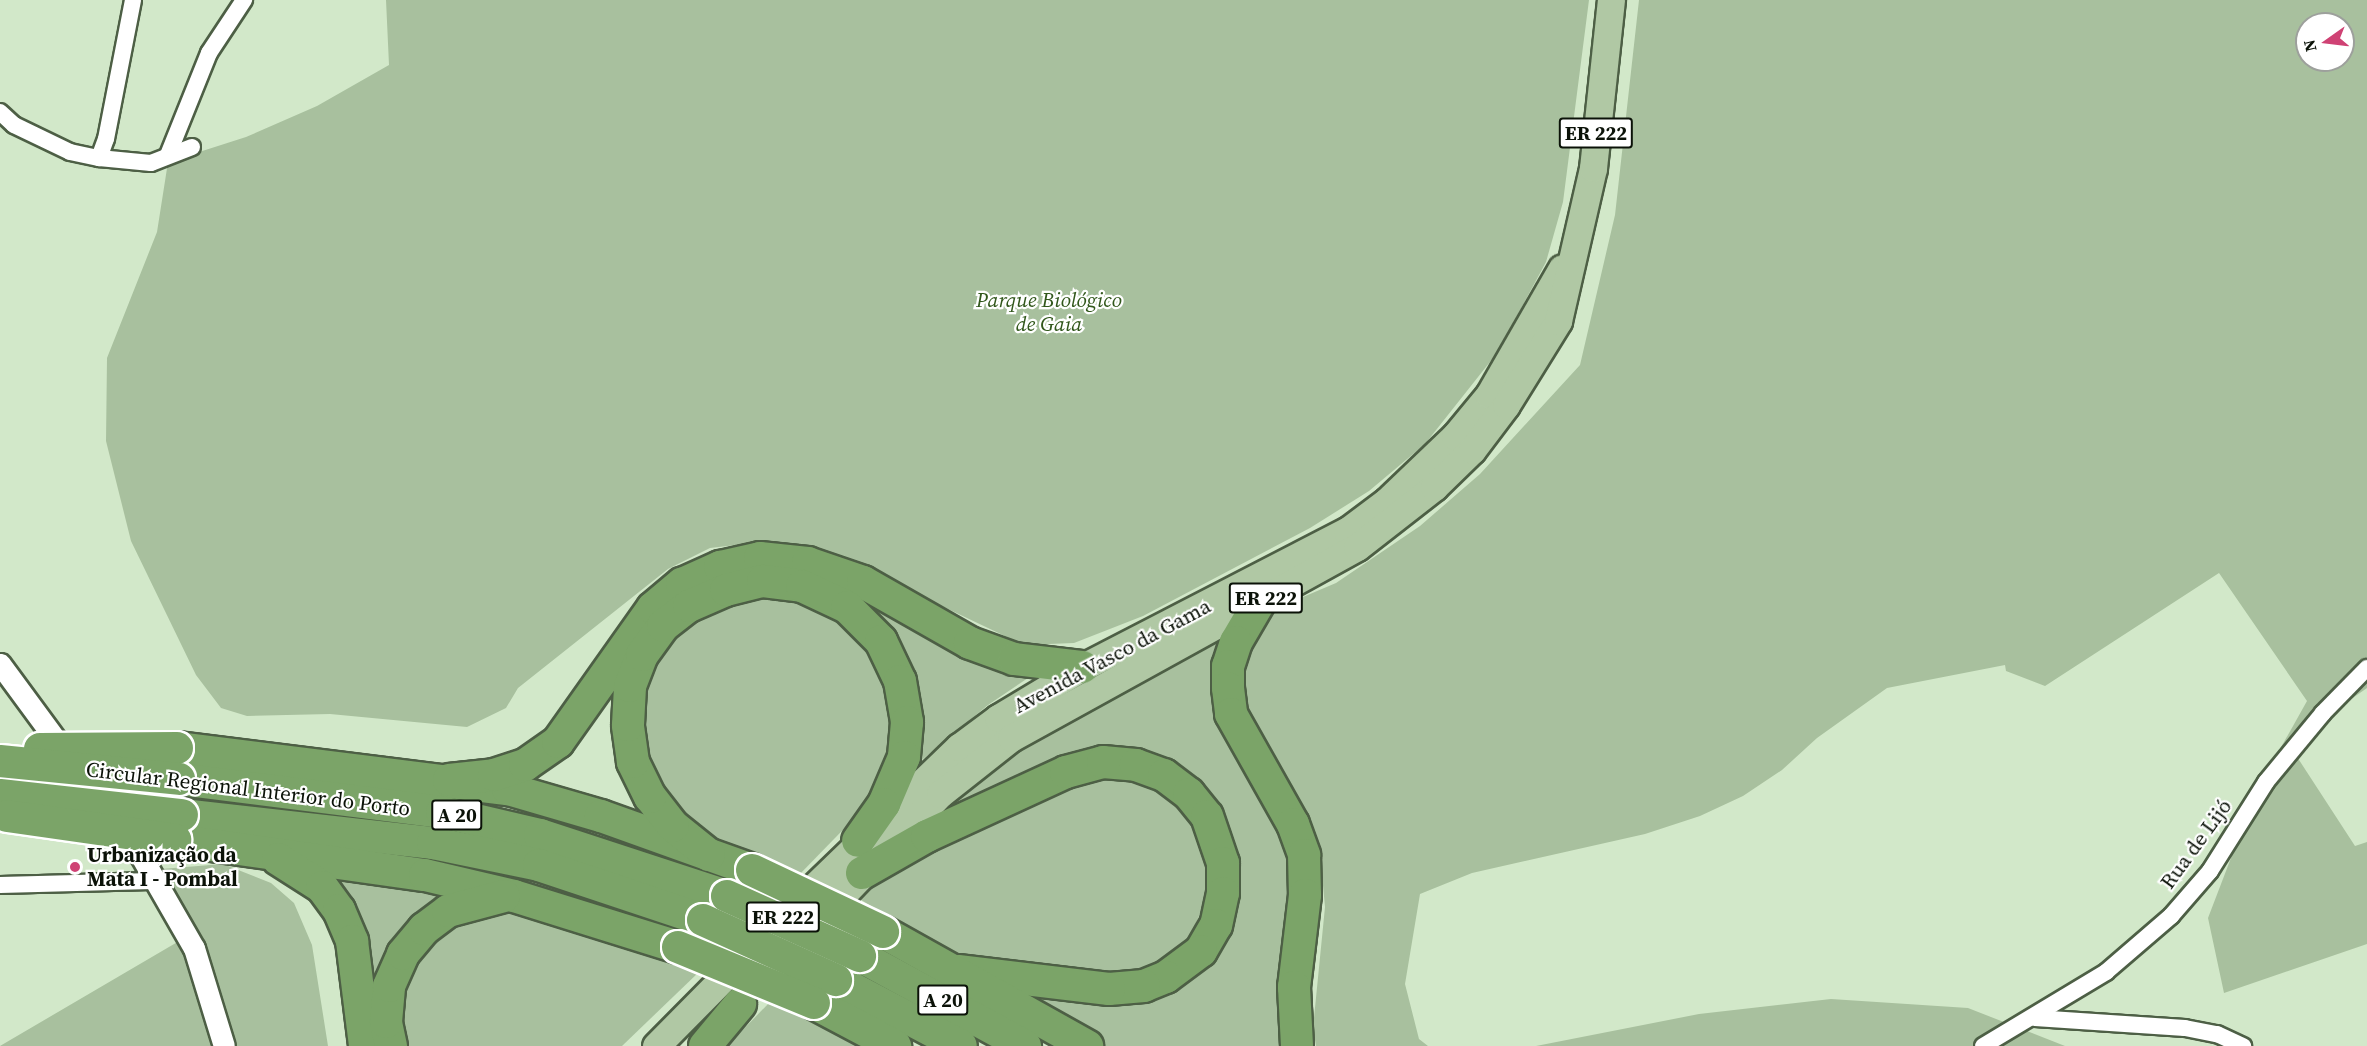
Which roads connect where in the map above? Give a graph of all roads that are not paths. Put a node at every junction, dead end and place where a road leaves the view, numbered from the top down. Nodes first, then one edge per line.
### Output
1 (133, 0) edge
2 (244, 0) edge
3 (1611, 0) edge
4 (0, 112) edge
5 (192, 147) dead end
6 (168, 155) junction
7 (99, 158) junction
8 (1577, 241) junction
9 (1260, 601) junction
10 (0, 664) edge
11 (1083, 667) junction
12 (2367, 668) edge
13 (0, 746) edge
14 (0, 761) edge
15 (449, 780) junction
16 (0, 795) edge
17 (0, 815) edge
18 (858, 841) junction
19 (264, 852) junction
20 (709, 855) junction
21 (862, 873) junction
22 (152, 881) junction
23 (0, 885) edge
24 (514, 896) junction
25 (958, 971) junction
26 (740, 1004) junction
27 (2035, 1018) junction
28 (888, 1043) edge
29 (224, 1046) edge
30 (365, 1046) edge
31 (391, 1046) edge
32 (656, 1046) edge
33 (694, 1046) edge
34 (705, 1046) edge
35 (961, 1046) edge
36 (1025, 1046) edge
37 (1087, 1046) edge
38 (1297, 1046) edge
39 (1983, 1046) edge
40 (2243, 1046) edge

1 - 7 street
2 - 6 street
3 - 8 main road, Avenida Vasco da Gama / ER 222
4 - 7 street
5 - 6 street
6 - 7 street
8 - 9 main road, Avenida Vasco da Gama / ER 222
8 - 11 main road, Avenida Vasco da Gama / ER 222
9 - 21 main road, Avenida Vasco da Gama / ER 222
9 - 38 highway
10 - 22 street
11 - 15 highway
11 - 18 main road, Avenida Vasco da Gama / ER 222
12 - 27 street, Rua de Lijó
13 - 15 highway, bridge
14 - 36 highway, Circular Regional Interior do Porto / A 20, bridge
15 - 20 highway
16 - 35 highway, Circular Regional Interior do Porto / A 20, bridge
17 - 19 highway, bridge
18 - 20 highway
18 - 32 main road, Avenida Vasco da Gama / ER 222
19 - 24 highway
19 - 30 highway
20 - 25 highway, bridge
21 - 25 highway
21 - 26 main road, Avenida Vasco da Gama / ER 222
22 - 23 street
22 - 29 street
24 - 28 highway, bridge
24 - 31 highway
25 - 37 highway
26 - 33 main road, Avenida Vasco da Gama
26 - 34 highway
27 - 39 street, Rua de Lijó
27 - 40 street

